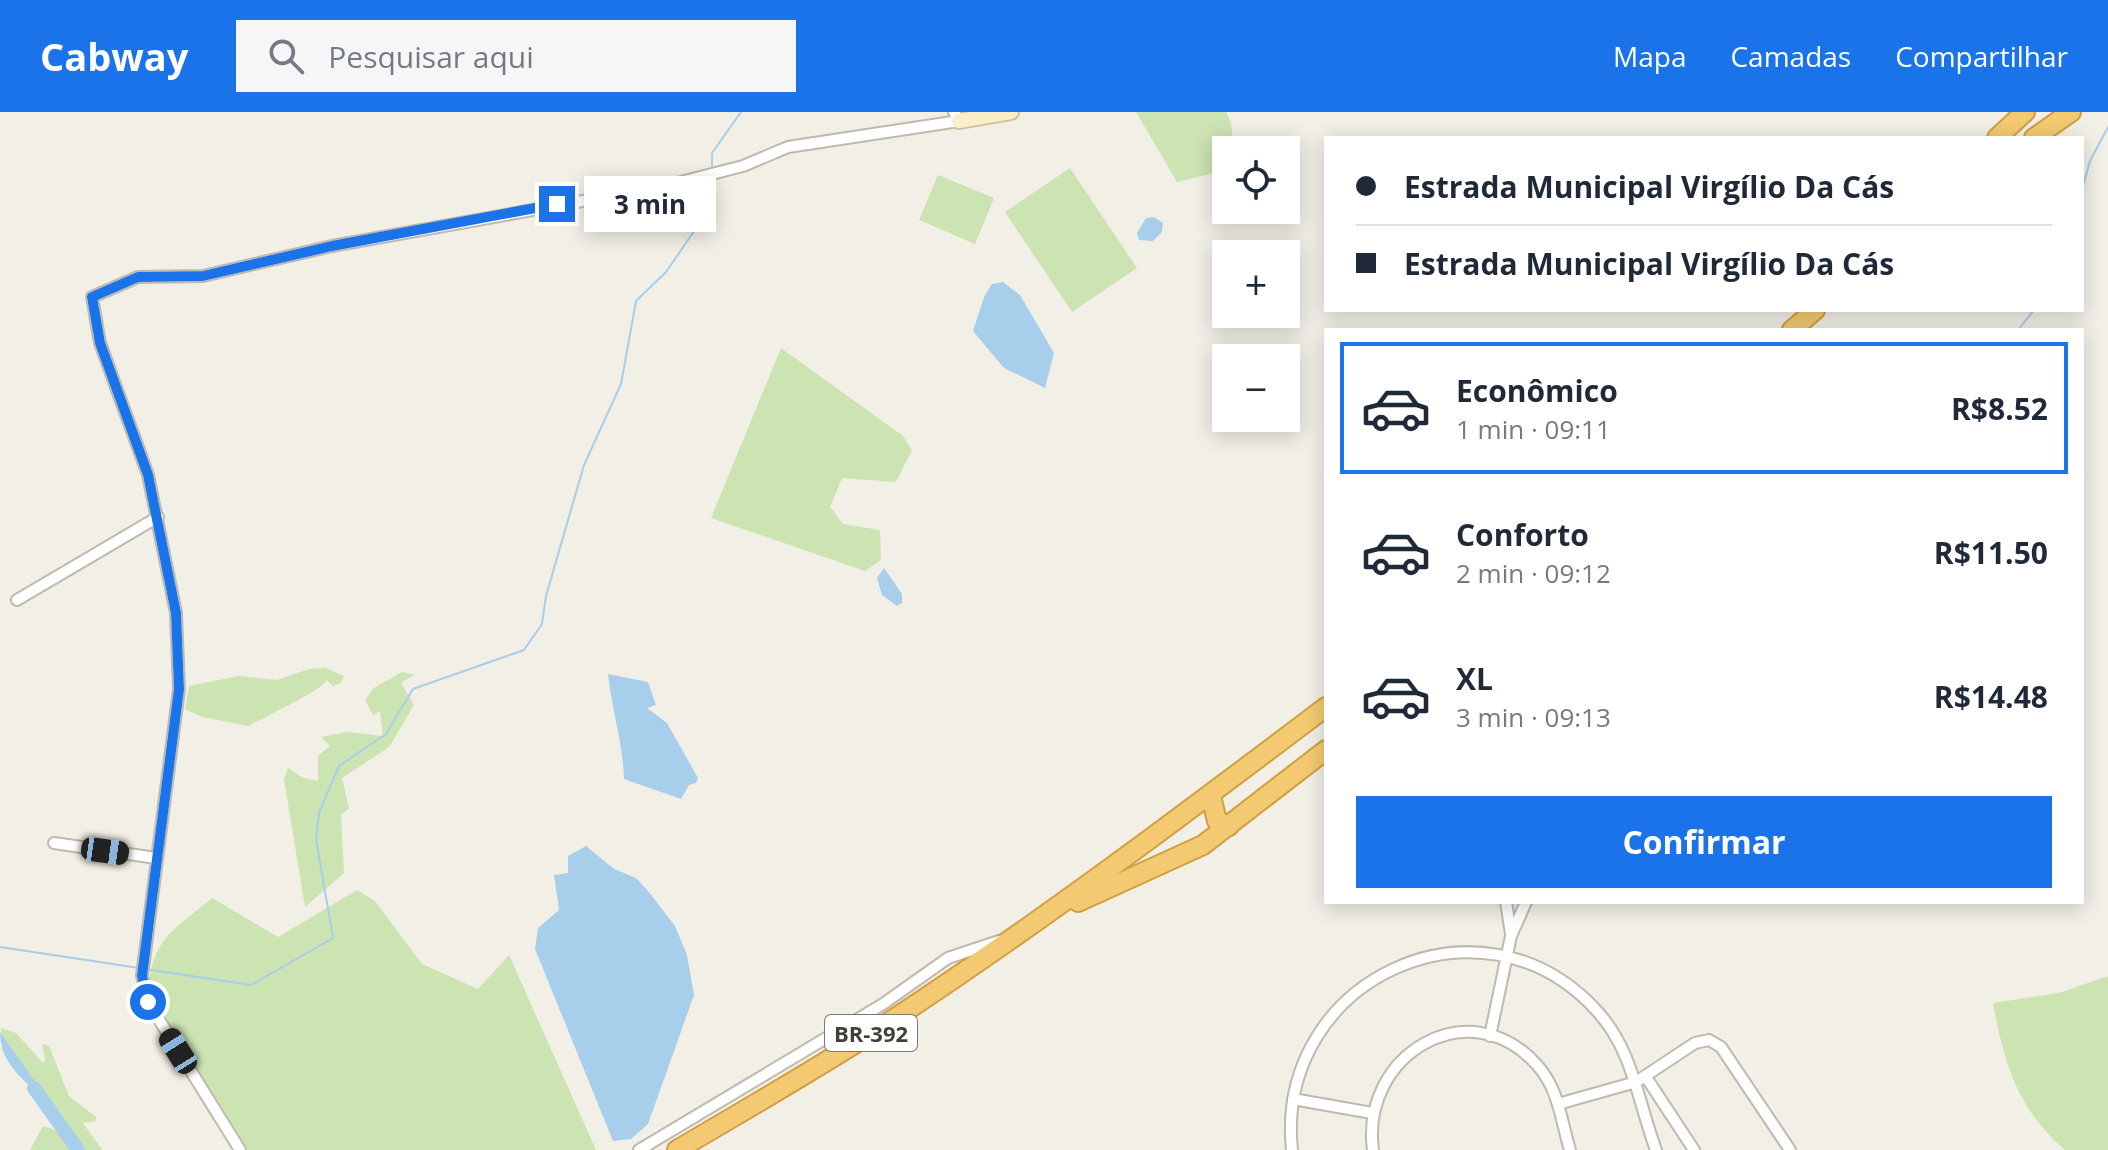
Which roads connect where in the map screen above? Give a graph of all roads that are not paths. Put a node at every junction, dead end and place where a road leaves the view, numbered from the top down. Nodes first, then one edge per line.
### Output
1 (1011, 112) edge
2 (2025, 112) edge
3 (2071, 112) edge
4 (956, 117) edge
5 (1999, 136) edge
6 (2037, 136) edge
7 (1800, 312) edge
8 (1813, 312) edge
9 (1783, 328) edge
10 (1794, 328) edge
11 (158, 517) junction
12 (17, 600) dead end
13 (1324, 709) edge
14 (1323, 755) edge
15 (1211, 796) junction
16 (1229, 826) junction
17 (54, 843) dead end
18 (156, 858) junction
19 (1506, 904) edge
20 (1525, 904) edge
21 (1511, 936) junction
22 (1011, 938) junction
23 (1506, 957) junction
24 (1490, 1036) junction
25 (1641, 1079) junction
26 (1293, 1099) junction
27 (1558, 1104) junction
28 (1372, 1113) junction
29 (240, 1150) edge
30 (639, 1150) edge
31 (677, 1150) edge
32 (685, 1150) edge
33 (1292, 1150) edge
34 (1373, 1150) edge
35 (1570, 1150) edge
36 (1656, 1150) edge
37 (1694, 1150) edge
38 (1790, 1150) edge

1 - 4 street
2 - 5 highway
3 - 6 highway
4 - 11 street
7 - 9 highway
8 - 10 highway
11 - 12 street
11 - 18 street
13 - 15 highway, BR-392
14 - 16 highway
15 - 16 highway
15 - 22 highway, BR-392
16 - 32 highway
17 - 18 street
18 - 29 street
19 - 21 street
20 - 21 street
21 - 23 street
22 - 30 street
22 - 31 highway, BR-392
23 - 24 street
23 - 25 street
23 - 26 street
24 - 27 street
24 - 28 street
25 - 27 street
25 - 36 street
25 - 37 street
25 - 38 street
26 - 28 street
26 - 33 street
27 - 35 street
28 - 34 street

